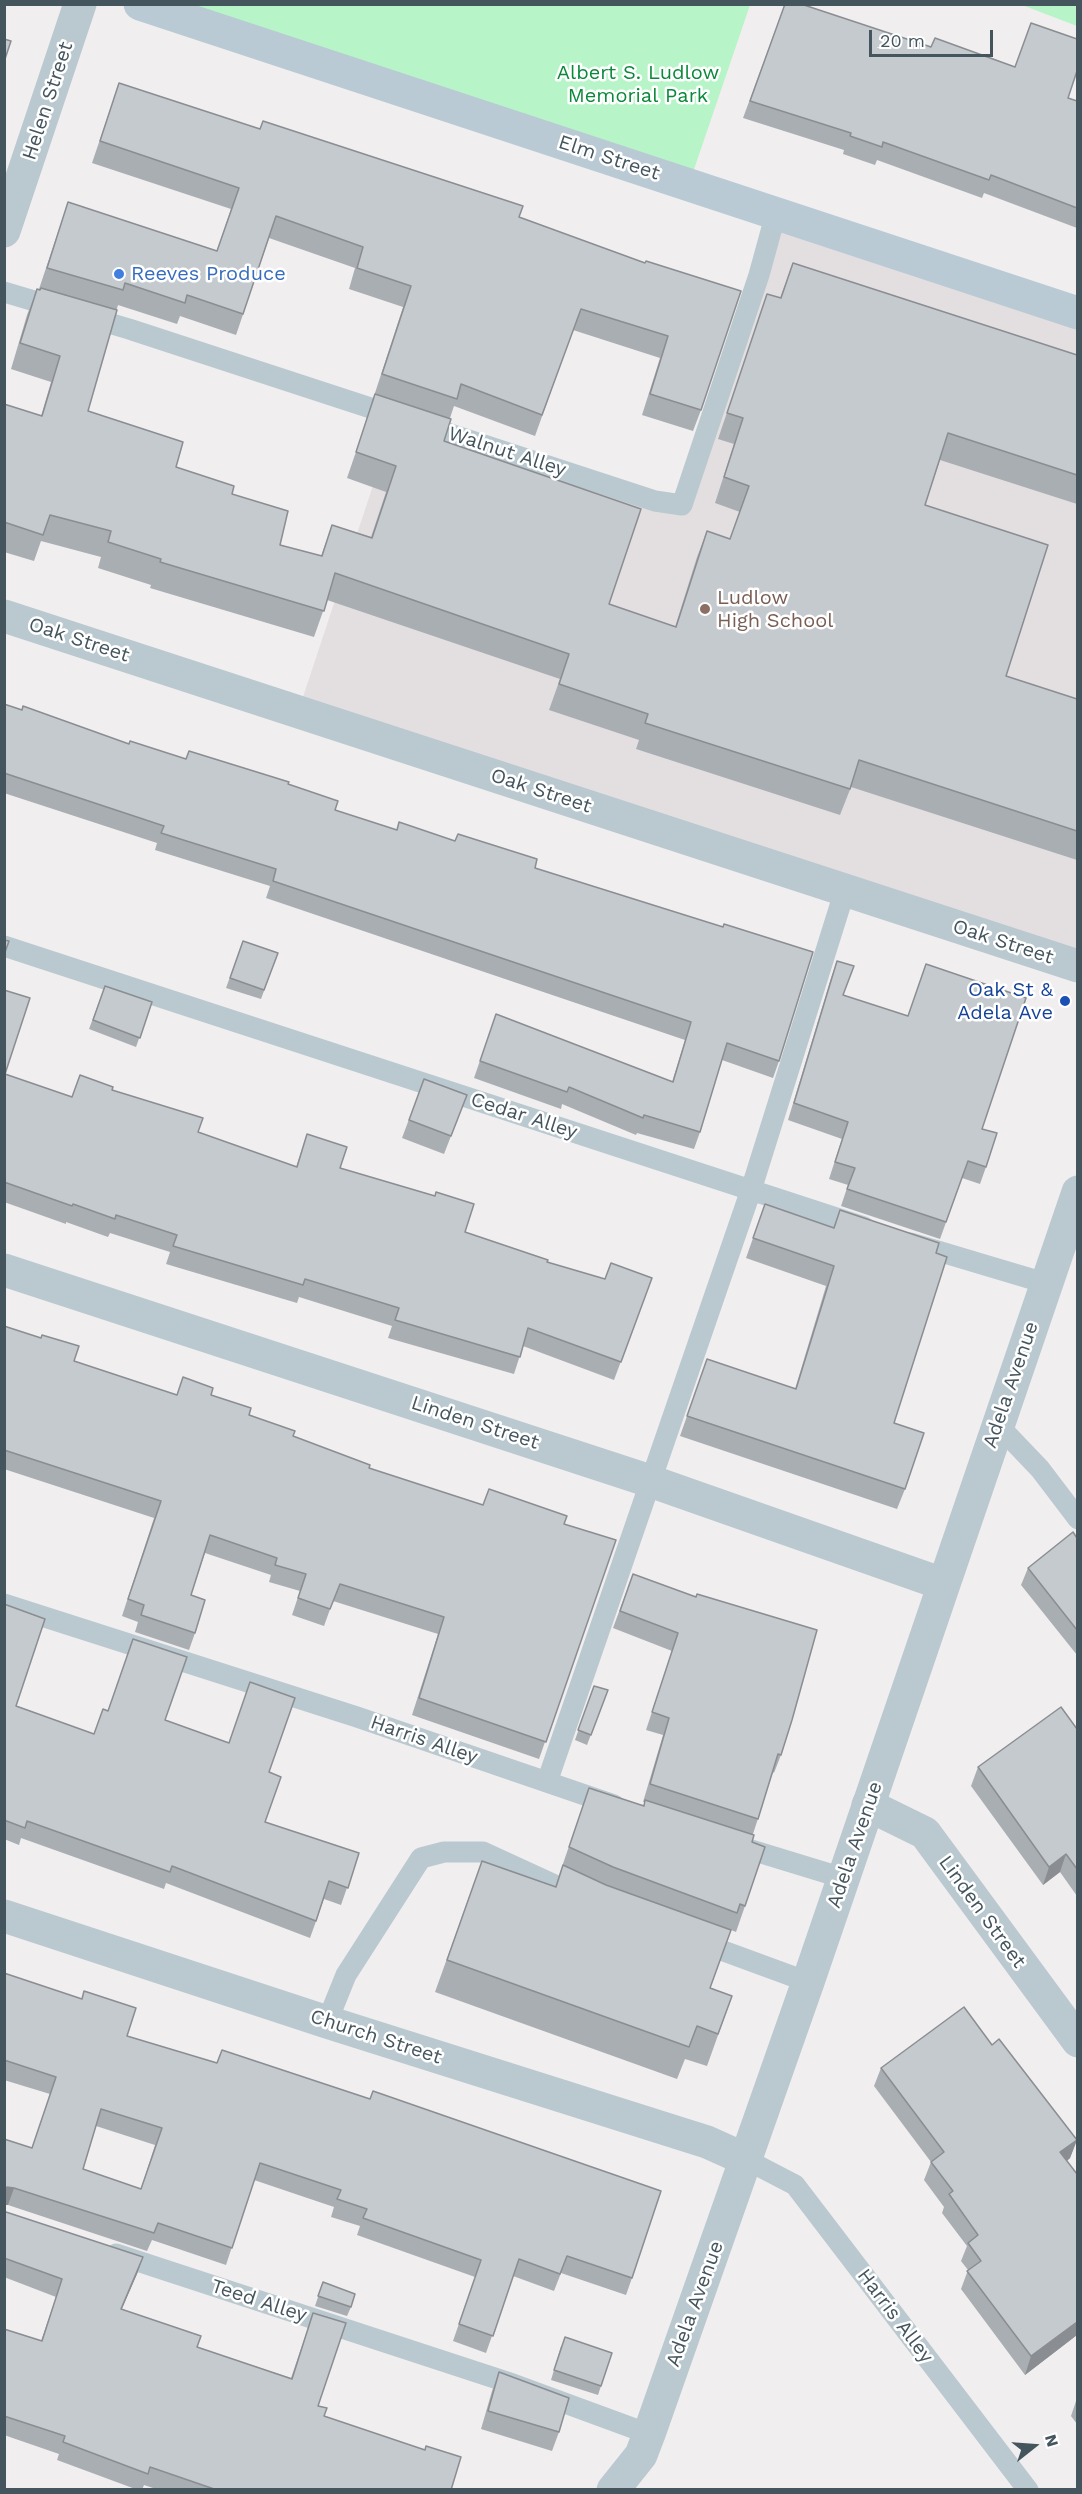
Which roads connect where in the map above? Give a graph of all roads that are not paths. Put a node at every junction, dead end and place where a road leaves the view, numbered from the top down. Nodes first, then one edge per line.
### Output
1 (80, 4) edge
2 (140, 4) edge
3 (776, 213) junction
4 (4, 231) edge
5 (4, 292) edge
6 (1077, 313) edge
7 (4, 616) edge
8 (845, 890) junction
9 (4, 946) edge
10 (1077, 966) edge
11 (751, 1190) junction
12 (1077, 1192) edge
13 (4, 1270) edge
14 (1045, 1283) junction
15 (998, 1425) junction
16 (650, 1481) junction
17 (1077, 1519) edge
18 (942, 1584) junction
19 (4, 1604) edge
20 (547, 1782) junction
21 (868, 1805) junction
22 (632, 1811) edge
23 (720, 1840) edge
24 (843, 1878) junction
25 (599, 1905) edge
26 (4, 1916) edge
27 (685, 1937) edge
28 (808, 1982) junction
29 (327, 2022) junction
30 (1077, 2041) edge
31 (747, 2160) junction
32 (95, 2247) edge
33 (649, 2434) junction
34 (614, 2490) edge
35 (1028, 2490) edge

1 - 4 street, Helen Street
2 - 3 main road, Elm Street
3 - 5 lane, Walnut Alley
3 - 6 main road, Elm Street
7 - 8 street, Oak Street
8 - 10 street, Oak Street
8 - 11 lane
9 - 11 lane, Cedar Alley
11 - 14 lane, Cedar Alley
11 - 16 lane
12 - 14 street, Adela Avenue
13 - 16 street, Linden Street
14 - 15 street, Adela Avenue
15 - 17 lane
15 - 18 street, Adela Avenue
16 - 18 street, Linden Street
16 - 20 lane
18 - 21 street, Adela Avenue
19 - 20 lane, Harris Alley
20 - 22 lane, Harris Alley
21 - 24 street, Adela Avenue
21 - 30 street, Linden Street
23 - 24 lane
24 - 28 street, Adela Avenue
25 - 29 lane
26 - 29 street, Church Street
27 - 28 lane
28 - 31 street, Adela Avenue
29 - 31 street, Church Street
31 - 33 street, Adela Avenue
31 - 35 lane, Harris Alley
32 - 33 lane, Teed Alley
33 - 34 street, Adela Avenue

